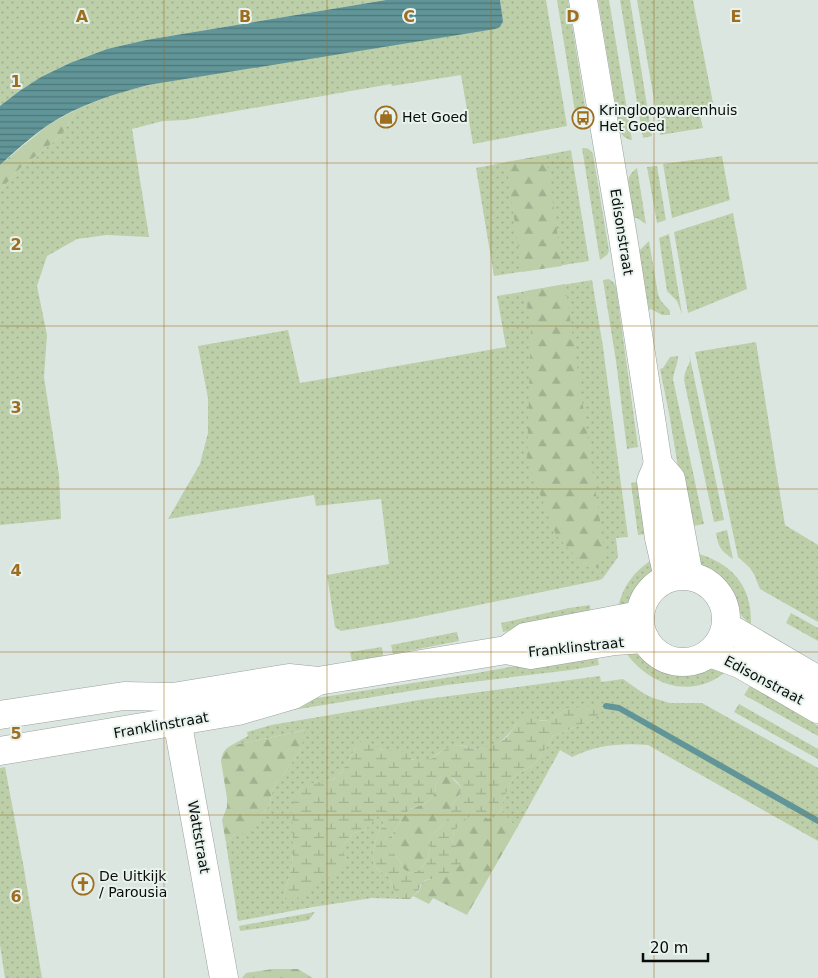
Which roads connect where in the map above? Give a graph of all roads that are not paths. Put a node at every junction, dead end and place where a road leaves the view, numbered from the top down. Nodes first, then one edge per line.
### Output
1 (583, 0) edge
2 (678, 577) junction
3 (726, 626) junction
4 (643, 627) junction
5 (710, 653) junction
6 (818, 680) edge
7 (175, 709) junction
8 (818, 709) edge
9 (0, 715) edge
10 (0, 751) edge
11 (224, 978) edge

1 - 2 street, Edisonstraat
2 - 3 street
2 - 4 street
3 - 5 street
3 - 6 street, Edisonstraat
4 - 5 street
4 - 7 street, Franklinstraat
5 - 8 street, Edisonstraat
7 - 9 street, Franklinstraat
7 - 10 street, Franklinstraat
7 - 11 street, Wattstraat

